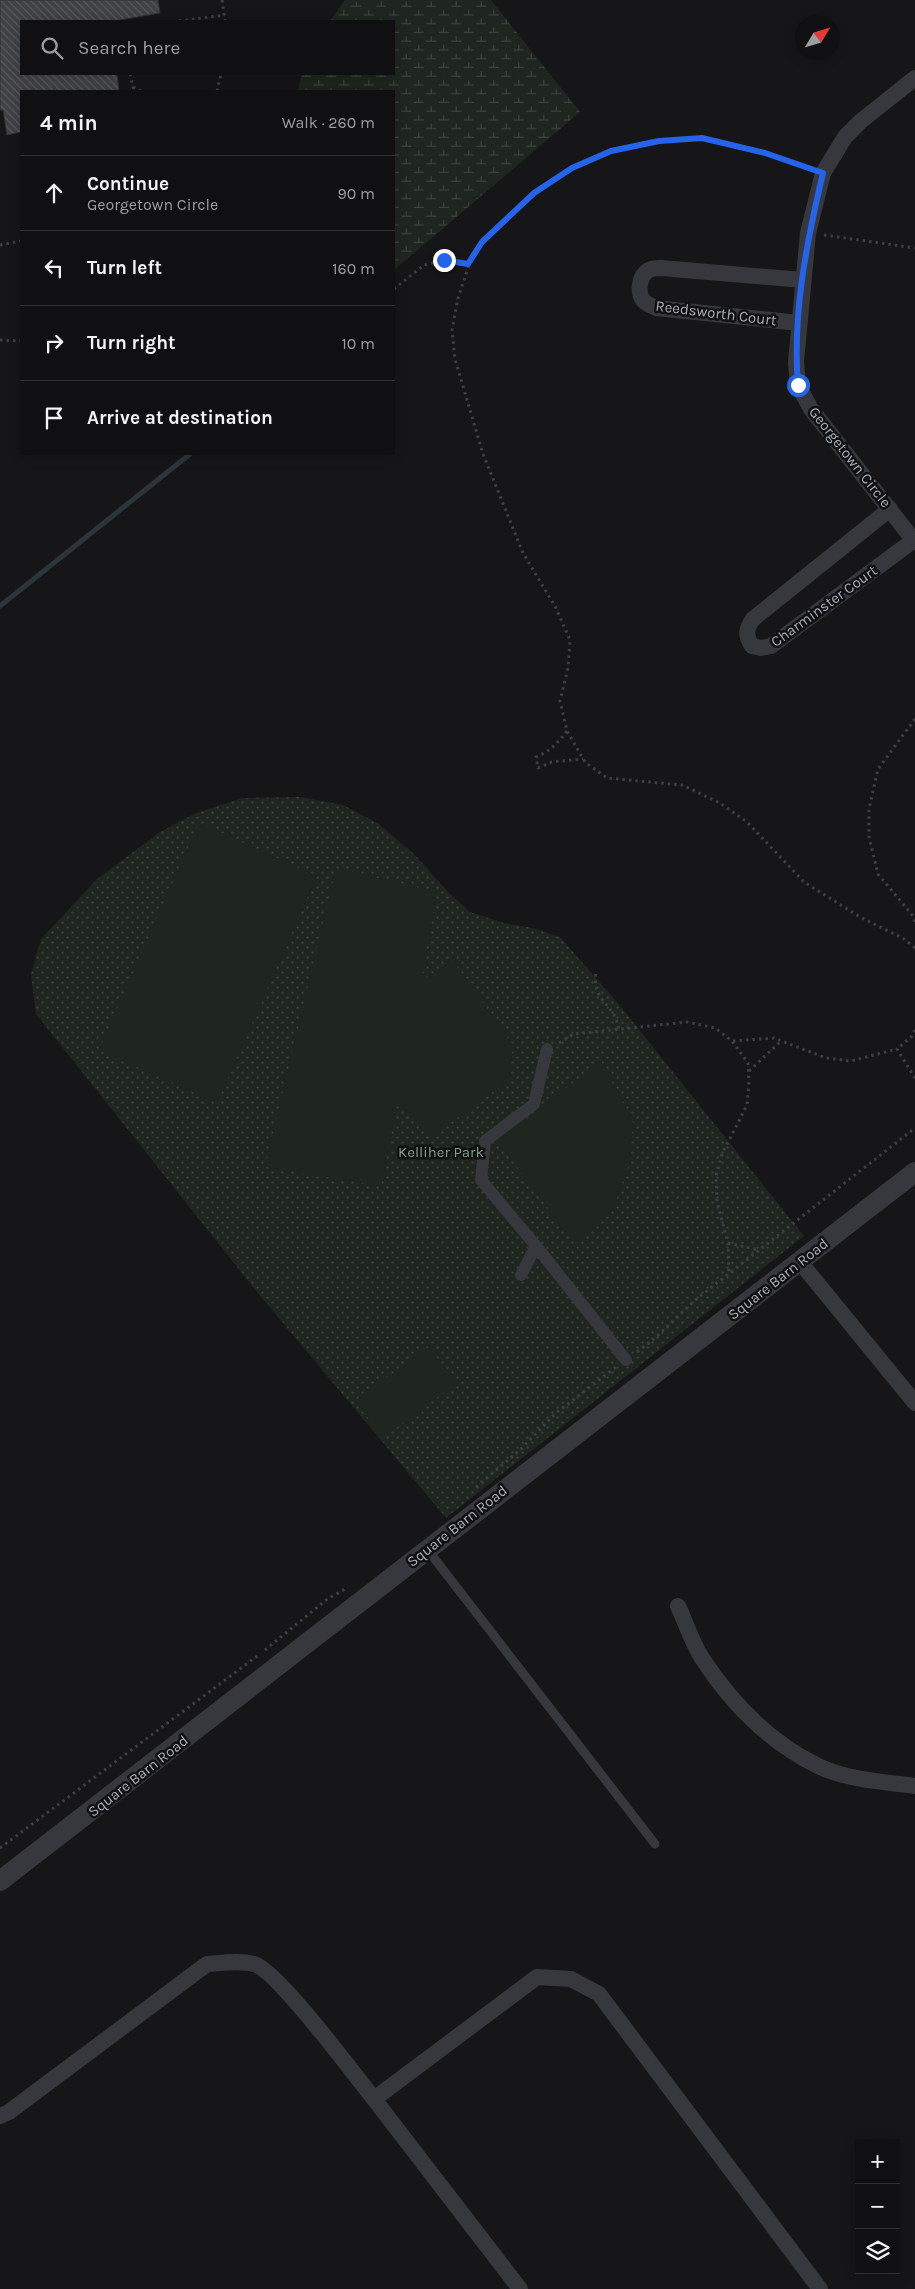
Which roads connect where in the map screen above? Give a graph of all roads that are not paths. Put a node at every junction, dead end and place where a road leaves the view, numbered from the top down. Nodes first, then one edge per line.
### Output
1 (915, 78) edge
2 (803, 280) junction
3 (798, 323) junction
4 (890, 509) junction
5 (914, 541) edge
6 (547, 1049) road end
7 (915, 1172) edge
8 (536, 1246) junction
9 (800, 1262) junction
10 (521, 1275) dead end
11 (626, 1360) road end
12 (915, 1403) edge
13 (427, 1549) junction
14 (678, 1606) dead end
15 (915, 1786) edge
16 (655, 1844) dead end
17 (0, 1881) edge
18 (374, 2099) junction
19 (0, 2116) edge
20 (520, 2289) edge
21 (820, 2289) edge

1 - 2 street, Georgetown Circle
2 - 3 street, Georgetown Circle
2 - 3 street, Reedsworth Court
3 - 4 street, Georgetown Circle
4 - 5 street, Georgetown Circle
4 - 5 street, Charminster Court
6 - 8 street
7 - 9 street, Square Barn Road
8 - 10 street
8 - 11 street
9 - 12 street
9 - 13 street, Square Barn Road
13 - 16 lane
13 - 17 street, Square Barn Road
14 - 15 street
18 - 19 street
18 - 20 street
18 - 21 street

